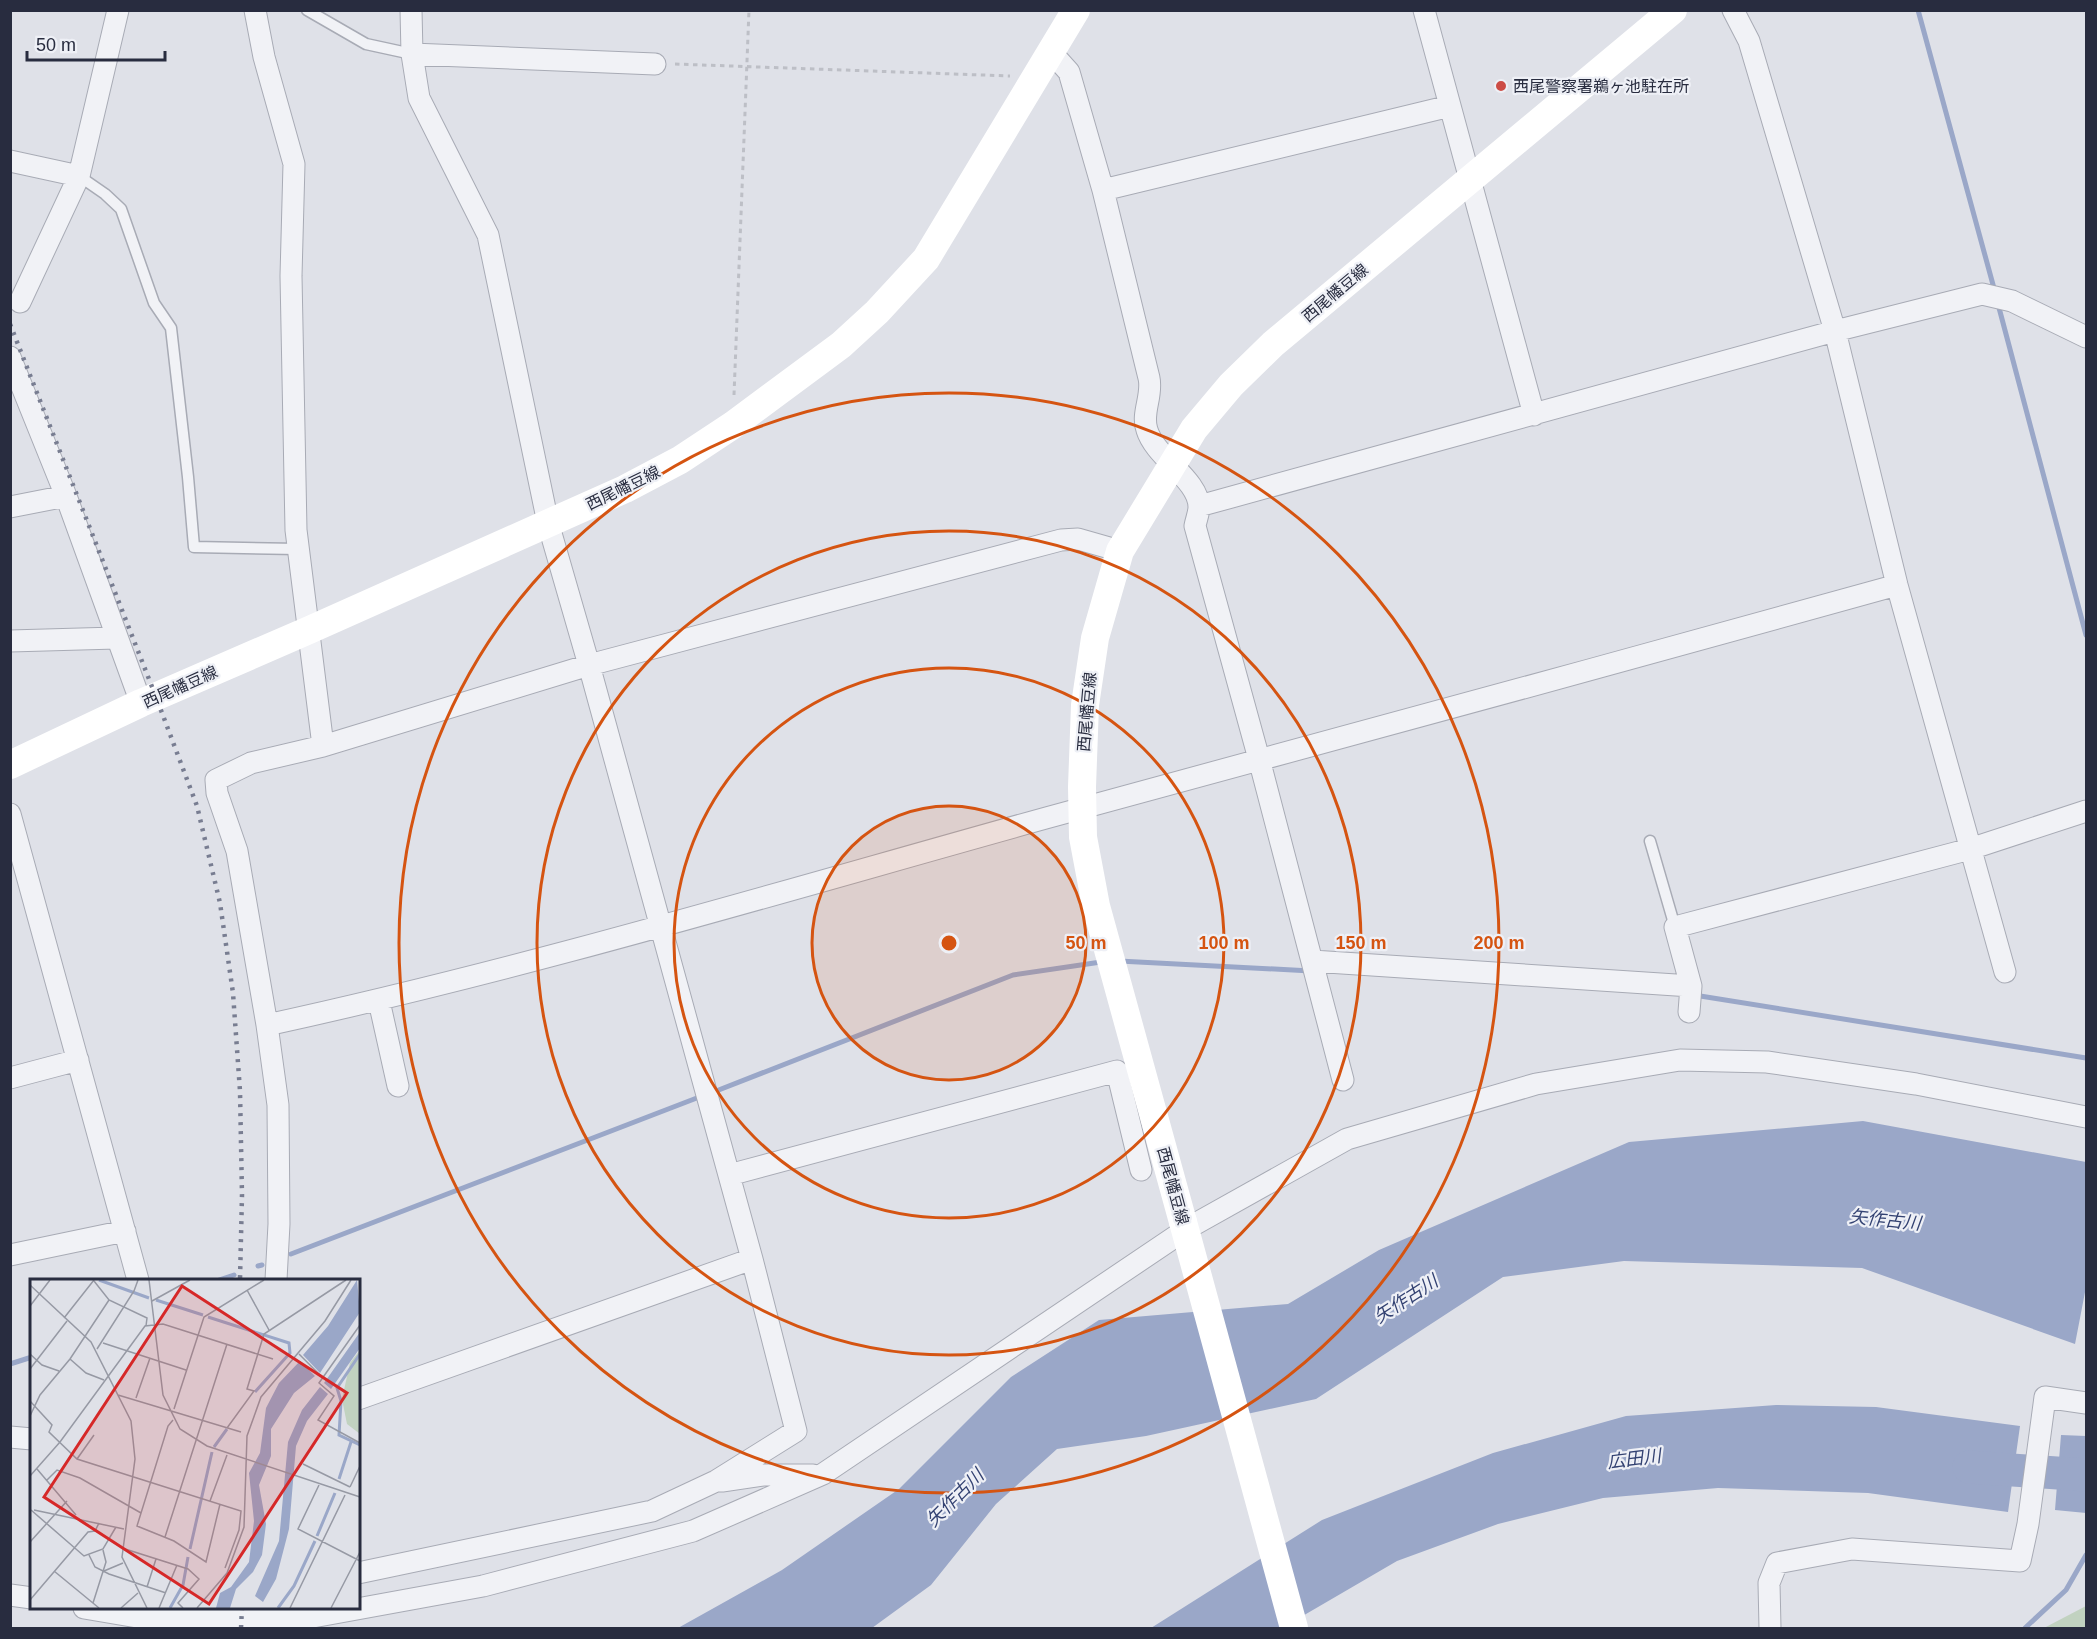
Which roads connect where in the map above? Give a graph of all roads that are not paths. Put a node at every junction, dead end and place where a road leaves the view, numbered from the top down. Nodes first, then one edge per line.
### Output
1 (118, 10) edge
2 (255, 10) edge
3 (307, 10) edge
4 (411, 10) edge
5 (1076, 10) edge
6 (1424, 10) edge
7 (1673, 10) edge
8 (1733, 10) edge
9 (1051, 52) junction
10 (412, 54) junction
11 (655, 64) road end
12 (1450, 106) junction
13 (10, 161) edge
14 (79, 176) junction
15 (1470, 180) junction
16 (1103, 190) junction
17 (20, 302) dead end
18 (1835, 332) junction
19 (2086, 337) edge
20 (10, 357) edge
21 (1534, 415) junction
22 (1172, 465) junction
23 (66, 496) junction
24 (1199, 506) junction
25 (10, 507) edge
26 (548, 523) junction
27 (298, 549) junction
28 (1120, 551) junction
29 (1897, 585) junction
30 (307, 632) junction
31 (116, 638) junction
32 (10, 642) edge
33 (590, 665) junction
34 (141, 704) junction
35 (323, 746) junction
36 (1259, 759) junction
37 (10, 765) edge
38 (1082, 808) junction
39 (2086, 811) edge
40 (10, 814) edge
41 (1650, 841) dead end
42 (1970, 849) junction
43 (660, 926) junction
44 (1675, 927) junction
45 (1312, 961) junction
46 (2005, 972) dead end
47 (1691, 986) junction
48 (379, 1000) junction
49 (1689, 1012) dead end
50 (267, 1025) junction
51 (78, 1060) junction
52 (10, 1078) edge
53 (1343, 1080) dead end
54 (398, 1086) dead end
55 (2086, 1117) edge
56 (1141, 1170) dead end
57 (729, 1175) junction
58 (125, 1232) junction
59 (10, 1255) edge
60 (752, 1259) junction
61 (137, 1279) edge
62 (276, 1279) edge
63 (360, 1398) edge
64 (2086, 1403) edge
65 (10, 1437) edge
66 (30, 1439) edge
67 (823, 1474) junction
68 (717, 1481) junction
69 (360, 1573) edge
70 (10, 1594) edge
71 (30, 1598) edge
72 (360, 1608) edge
73 (90, 1609) edge
74 (357, 1609) edge
75 (1294, 1629) edge
76 (1770, 1629) edge

1 - 14 street
2 - 27 street
3 - 10 lane
4 - 10 street
5 - 9 main road, 西尾幡豆線
6 - 12 street
7 - 15 main road, 西尾幡豆線
8 - 18 street
9 - 16 street
9 - 26 main road, 西尾幡豆線
10 - 11 street
10 - 26 street
12 - 15 street
12 - 16 street
13 - 14 street
14 - 17 street
14 - 27 lane
15 - 21 street
15 - 22 main road, 西尾幡豆線
16 - 22 street
18 - 19 street
18 - 21 street
18 - 29 street
20 - 23 street
21 - 24 street
22 - 24 street
22 - 28 main road, 西尾幡豆線
23 - 25 street
23 - 31 street
24 - 36 street
26 - 30 main road, 西尾幡豆線
26 - 33 street
27 - 30 street
28 - 33 street
28 - 38 main road, 西尾幡豆線
29 - 36 street
29 - 42 street
30 - 34 main road, 西尾幡豆線
30 - 35 street
31 - 32 street
31 - 34 street
33 - 35 street
33 - 43 street
34 - 37 main road, 西尾幡豆線
35 - 50 street
36 - 38 street
36 - 45 street
38 - 43 street
38 - 75 main road, 西尾幡豆線, bridge
39 - 42 street
40 - 51 street
41 - 44 lane
42 - 44 street
42 - 46 street
43 - 48 street
43 - 57 street
44 - 47 street
45 - 47 street
45 - 53 street
47 - 49 street
48 - 50 street
48 - 54 street
50 - 62 street
51 - 52 street
51 - 58 street
55 - 67 street
56 - 57 street
57 - 60 street
58 - 59 street
58 - 61 street
60 - 63 street
60 - 68 street
64 - 76 street
65 - 66 street
67 - 68 street
67 - 72 street
68 - 69 street
70 - 71 street
73 - 74 street

